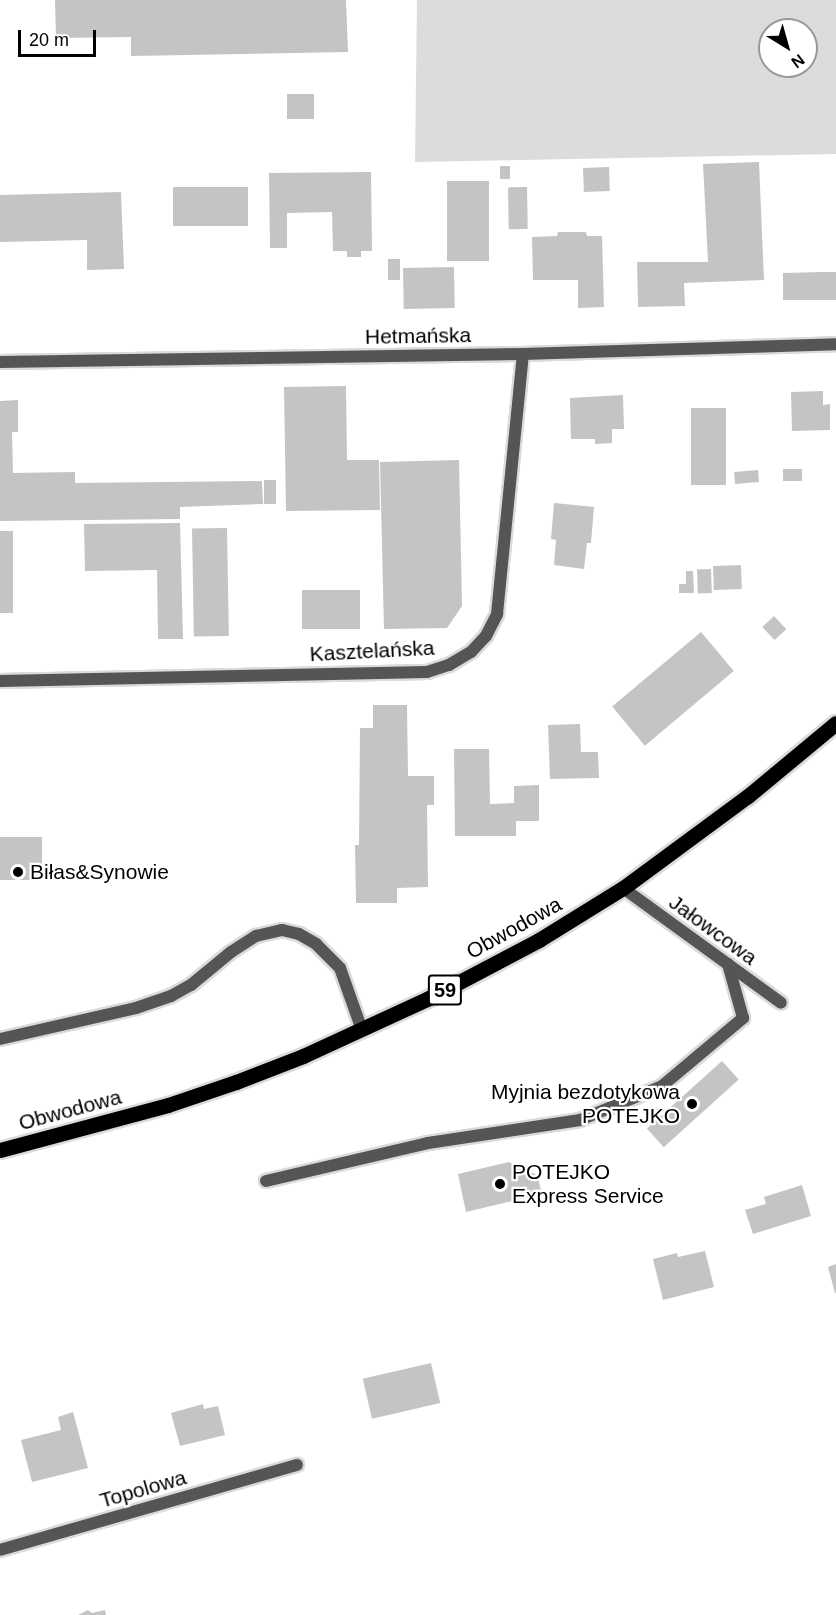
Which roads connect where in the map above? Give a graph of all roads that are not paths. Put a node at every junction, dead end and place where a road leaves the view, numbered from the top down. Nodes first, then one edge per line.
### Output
1 (836, 344) edge
2 (523, 354) junction
3 (0, 362) edge
4 (0, 681) edge
5 (836, 723) edge
6 (623, 888) junction
7 (728, 964) junction
8 (781, 1003) dead end
9 (362, 1030) junction
10 (0, 1039) edge
11 (0, 1150) edge
12 (266, 1181) dead end
13 (297, 1465) dead end
14 (0, 1550) edge

1 - 2 street, Hetmańska
2 - 3 street, Hetmańska
2 - 4 street, Kasztelańska
5 - 6 main road, Obwodowa / 59
6 - 7 street, Jałowcowa
6 - 9 main road, Obwodowa / 59
7 - 8 street, Jałowcowa
7 - 12 street
9 - 10 street
9 - 11 main road, Obwodowa / 59
13 - 14 street, Topolowa

